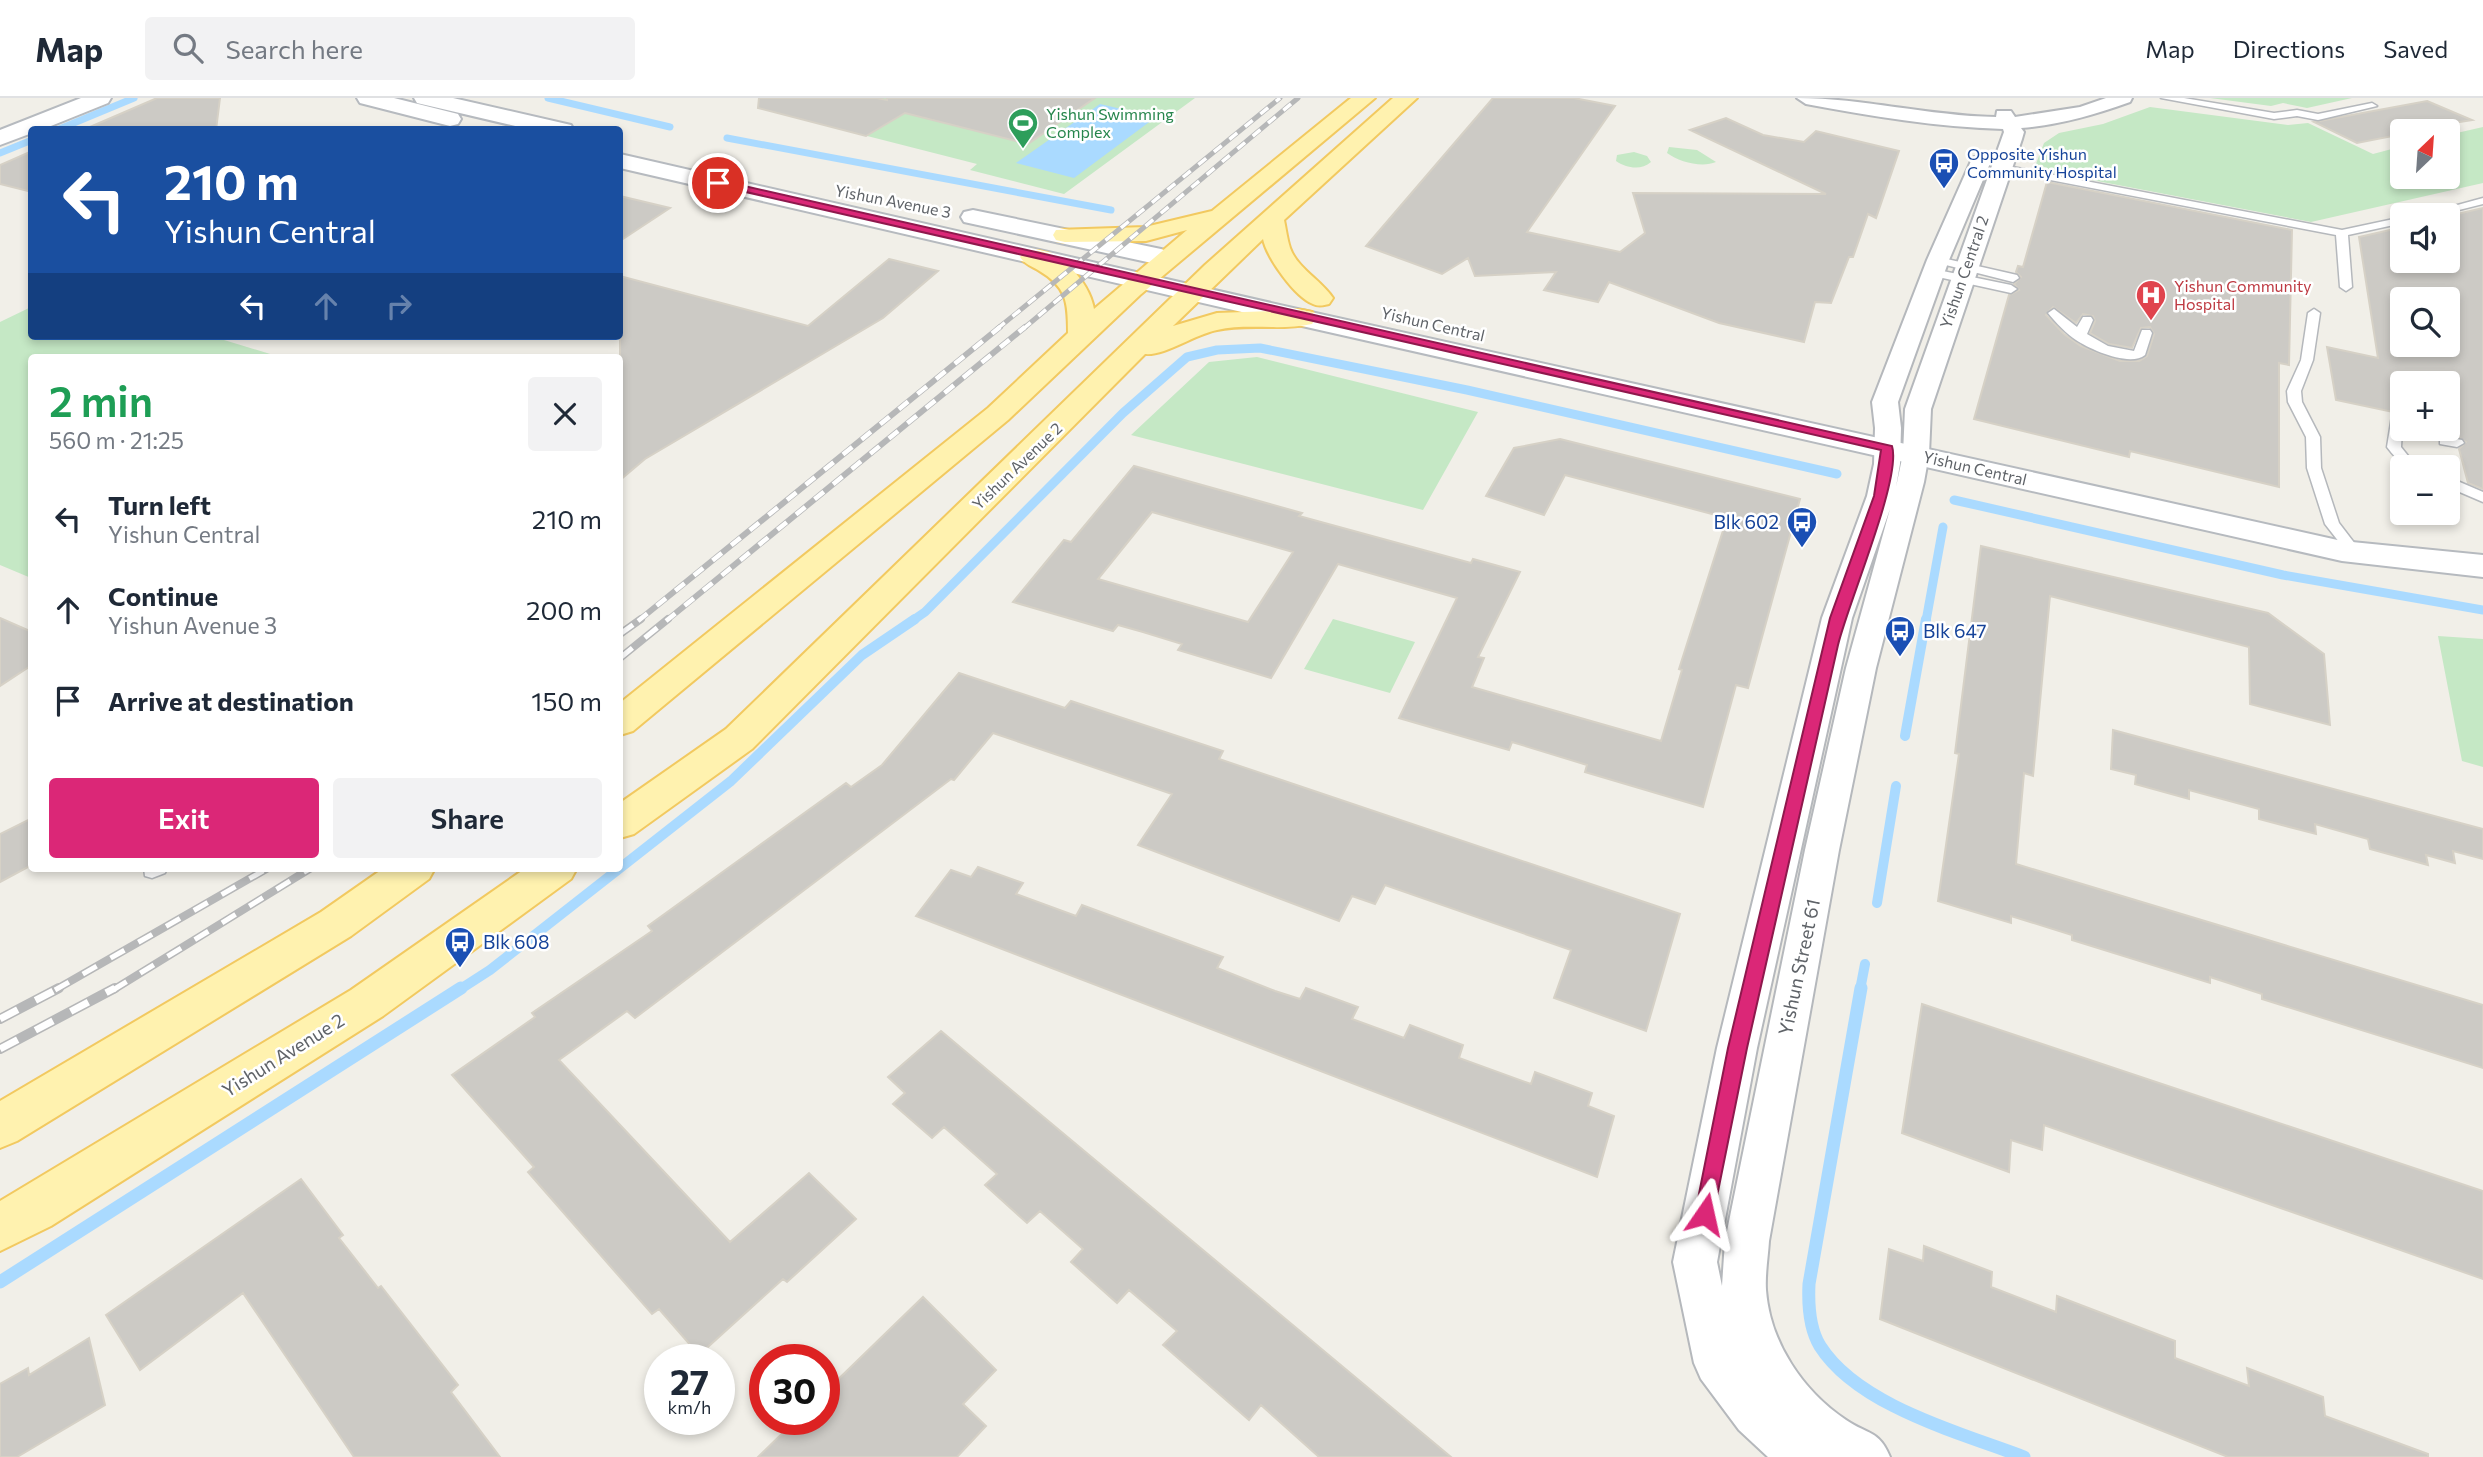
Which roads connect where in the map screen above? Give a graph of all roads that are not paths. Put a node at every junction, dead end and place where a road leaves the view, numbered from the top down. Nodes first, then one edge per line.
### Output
1 (66, 98) edge
2 (100, 98) edge
3 (368, 98) edge
4 (425, 98) edge
5 (1364, 98) edge
6 (1406, 98) edge
7 (1806, 98) edge
8 (1850, 98) edge
9 (2085, 98) edge
10 (2123, 98) edge
11 (2166, 98) edge
12 (2372, 106) dead end
13 (1911, 118) junction
14 (1999, 119) junction
15 (0, 125) edge
16 (30, 126) edge
17 (477, 126) edge
18 (546, 126) edge
19 (28, 127) edge
20 (0, 138) edge
21 (623, 143) edge
22 (623, 162) edge
23 (1980, 163) junction
24 (2002, 169) junction
25 (2483, 201) edge
26 (2460, 207) edge
27 (1220, 214) junction
28 (1270, 218) junction
29 (2390, 223) edge
30 (2342, 233) junction
31 (1065, 235) junction
32 (1033, 257) junction
33 (1167, 258) junction
34 (1936, 267) junction
35 (1214, 270) junction
36 (1964, 273) junction
37 (1142, 280) junction
38 (2012, 283) dead end
39 (2346, 287) dead end
40 (1194, 291) junction
41 (1311, 308) junction
42 (2054, 313) dead end
43 (2314, 313) dead end
44 (2087, 320) dead end
45 (2146, 333) dead end
46 (1082, 337) junction
47 (2079, 337) junction
48 (1130, 355) junction
49 (1899, 464) junction
50 (2460, 487) edge
51 (2483, 498) edge
52 (2332, 524) junction
53 (2483, 540) edge
54 (2355, 553) junction
55 (2483, 566) edge
56 (623, 720) edge
57 (1812, 724) junction
58 (1849, 735) junction
59 (623, 821) edge
60 (409, 872) edge
61 (551, 872) edge
62 (1785, 931) junction
63 (1750, 1100) junction
64 (0, 1126) edge
65 (0, 1227) edge
66 (1801, 1457) edge
67 (1867, 1457) edge

1 - 15 main road
2 - 16 main road
3 - 17 main road
4 - 18 main road
5 - 27 main road
6 - 28 main road, Yishun Avenue 2
7 - 13 street
8 - 14 street
9 - 14 street
10 - 14 street
11 - 12 lane
13 - 14 street
13 - 23 street
14 - 23 street, Yishun Central 2
14 - 24 street, Yishun Central 2
19 - 20 main road
21 - 31 main road, Yishun Avenue 3
22 - 32 main road, Yishun Avenue 3
23 - 34 street, Yishun Central 2
24 - 30 lane
24 - 36 street, Yishun Central 2
25 - 26 lane
27 - 31 main road
27 - 33 main road
28 - 35 main road, Yishun Avenue 2
28 - 41 main road
29 - 30 lane
30 - 39 lane
31 - 33 main road, Yishun Avenue 3
32 - 37 main road, Yishun Avenue 3
32 - 46 main road
33 - 35 main road, Yishun Central
33 - 37 main road
34 - 36 lane
34 - 49 street, Yishun Central 2
35 - 40 main road, Yishun Avenue 2
35 - 41 main road, Yishun Central
36 - 38 lane
36 - 49 street, Yishun Central 2
37 - 40 main road, Yishun Central
37 - 46 main road
40 - 41 main road, Yishun Central
40 - 48 main road, Yishun Avenue 2
41 - 48 main road
41 - 49 main road, Yishun Central
42 - 47 lane
43 - 52 lane
44 - 47 lane
45 - 47 lane
46 - 56 main road
48 - 59 main road, Yishun Avenue 2
49 - 52 main road, Yishun Central
49 - 54 main road, Yishun Central
49 - 57 street, Yishun Street 61
49 - 58 street, Yishun Street 61
50 - 51 lane
52 - 53 main road, Yishun Central
52 - 54 lane
54 - 55 main road, Yishun Central
57 - 58 lane
57 - 62 street, Yishun Street 61
58 - 62 street, Yishun Street 61
60 - 64 main road
61 - 65 main road, Yishun Avenue 2
62 - 63 street, Yishun Street 61
63 - 66 street, Yishun Street 61
63 - 67 street, Yishun Street 61

